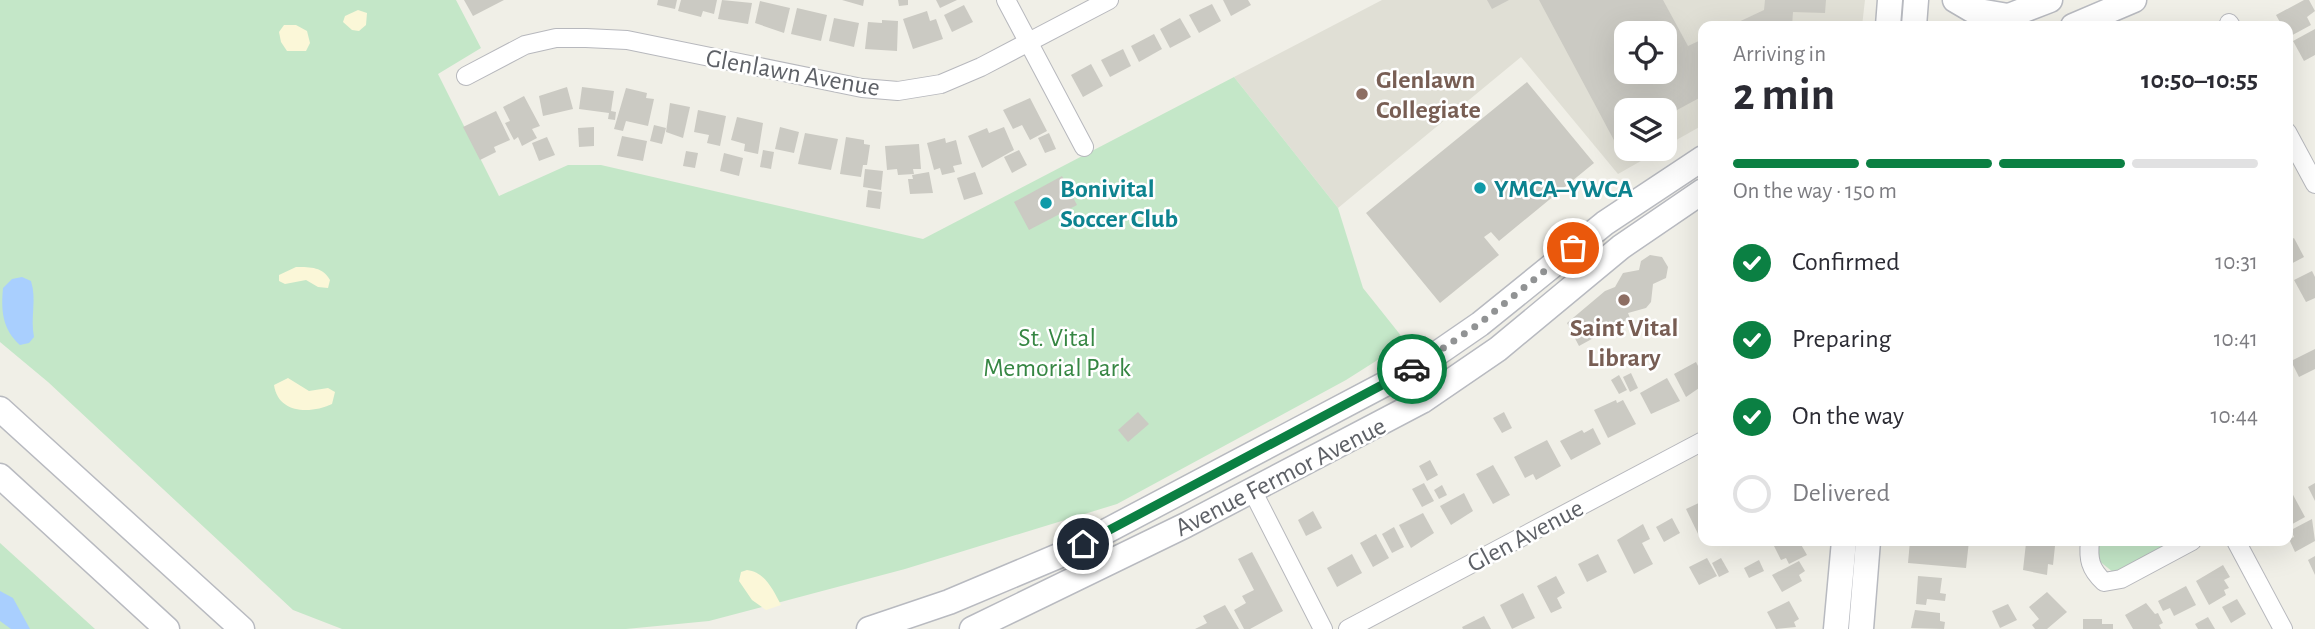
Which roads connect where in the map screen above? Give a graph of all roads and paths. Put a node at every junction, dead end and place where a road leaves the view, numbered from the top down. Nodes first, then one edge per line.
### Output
1 (1006, 0) edge
2 (1109, 0) edge
3 (1890, 0) edge
4 (1916, 0) edge
5 (1955, 0) edge
6 (2050, 0) edge
7 (2134, 0) edge
8 (2009, 16) junction
9 (1888, 21) edge
10 (1914, 21) edge
11 (1996, 21) edge
12 (2085, 21) edge
13 (1028, 41) junction
14 (466, 76) dead end
15 (2293, 143) edge
16 (1084, 147) dead end
17 (1698, 161) edge
18 (2315, 184) edge
19 (1698, 194) edge
20 (0, 409) edge
21 (1698, 444) edge
22 (0, 476) edge
23 (1252, 490) junction
24 (1844, 546) edge
25 (1868, 546) edge
26 (2090, 546) edge
27 (2183, 546) edge
28 (2239, 546) edge
29 (167, 629) edge
30 (242, 629) edge
31 (869, 629) edge
32 (971, 629) edge
33 (1324, 629) edge
34 (1348, 629) edge
35 (1836, 629) edge
36 (1861, 629) edge
37 (2283, 629) edge

1 - 13 street
2 - 13 street, Glenlawn Avenue
3 - 9 main road
4 - 10 main road
5 - 8 main road
6 - 8 main road
7 - 12 main road
8 - 11 main road
13 - 14 street, Glenlawn Avenue
13 - 16 street
15 - 18 street
17 - 31 main road, Avenue Fermor Avenue
19 - 23 main road, Avenue Fermor Avenue
20 - 30 main road
21 - 34 street, Glen Avenue
22 - 29 main road
23 - 32 main road, Avenue Fermor Avenue
23 - 33 street
24 - 35 main road
25 - 36 main road
26 - 27 street
28 - 37 street

